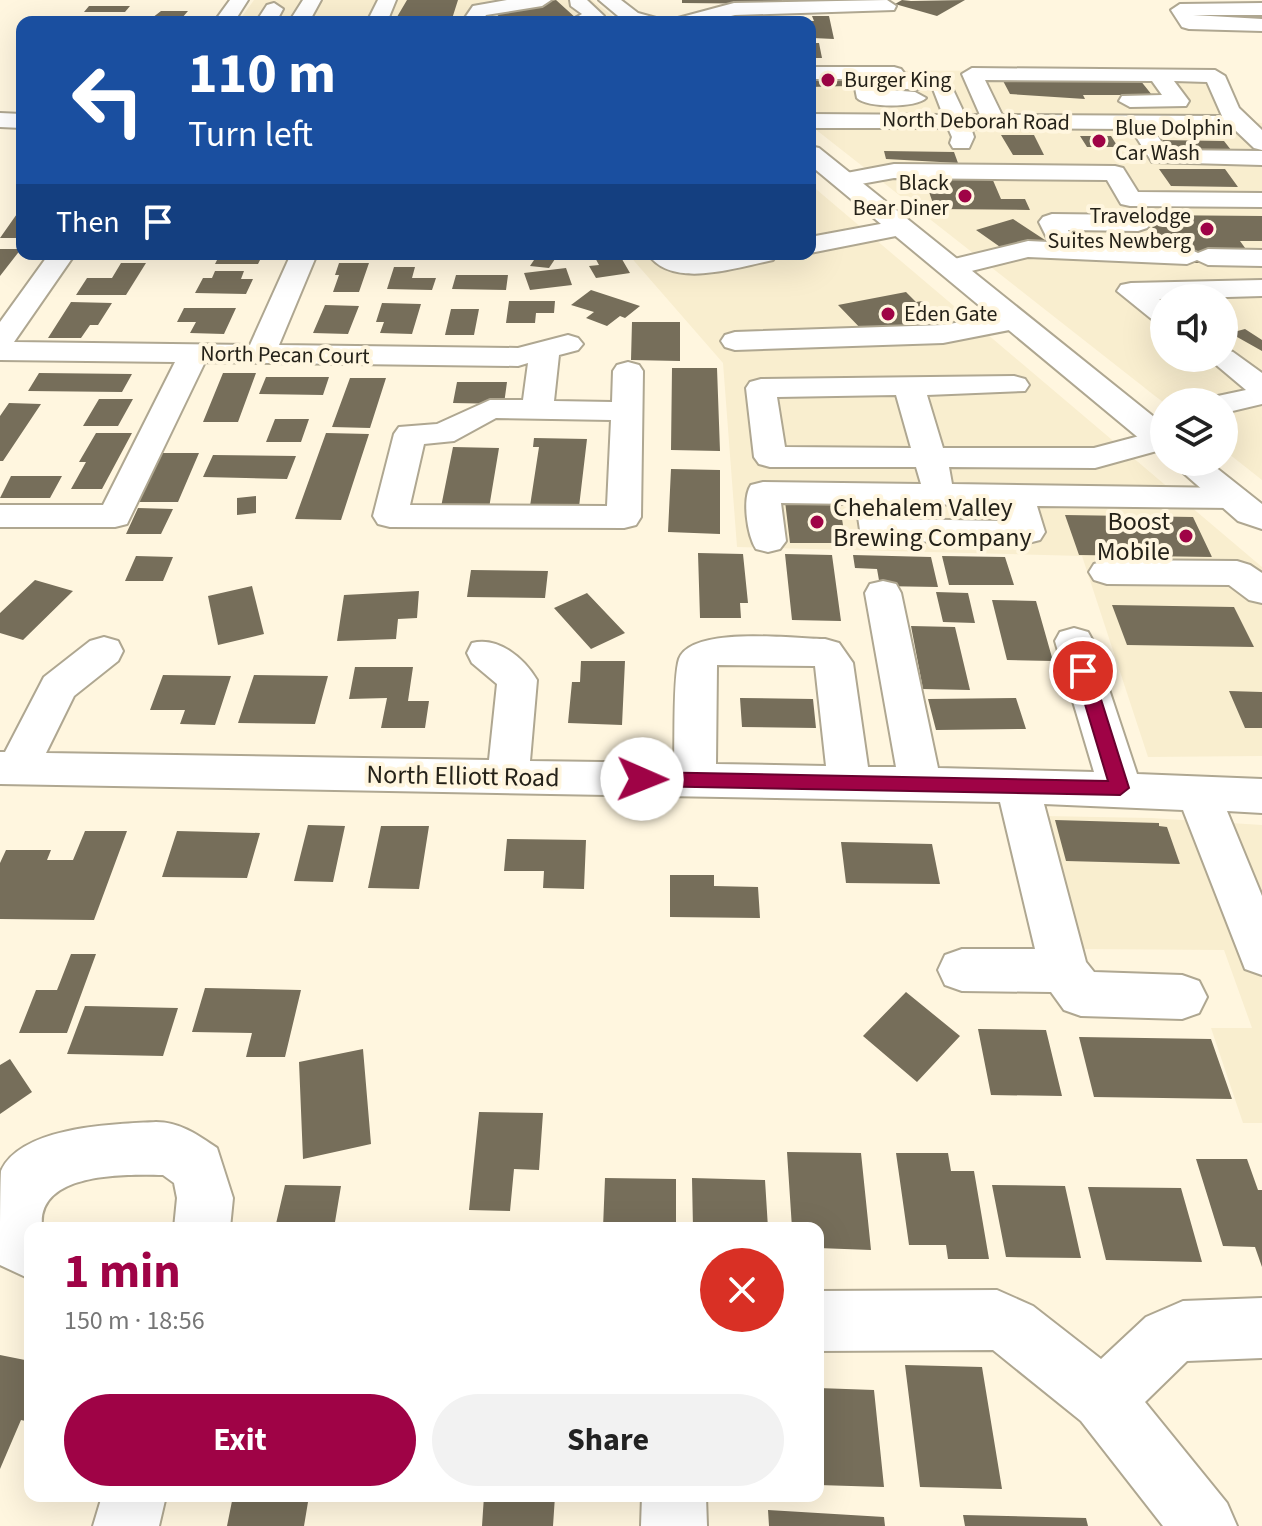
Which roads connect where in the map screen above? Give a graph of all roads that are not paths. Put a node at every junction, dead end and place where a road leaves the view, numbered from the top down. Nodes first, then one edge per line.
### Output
1 (542, 0) edge
2 (609, 0) edge
3 (635, 0) edge
4 (578, 1) edge
5 (895, 5) edge
6 (1223, 5) edge
7 (1262, 9) edge
8 (476, 16) edge
9 (595, 16) edge
10 (630, 16) edge
11 (652, 16) edge
12 (708, 16) edge
13 (1262, 25) edge
14 (816, 73) edge
15 (1158, 75) junction
16 (989, 111) junction
17 (863, 117) junction
18 (816, 121) edge
19 (1052, 121) junction
20 (950, 122) junction
21 (1141, 128) junction
22 (1229, 129) junction
23 (1101, 142) junction
24 (1262, 143) edge
25 (1067, 148) junction
26 (816, 158) edge
27 (1262, 158) edge
28 (1031, 172) junction
29 (844, 180) junction
30 (1046, 199) dead end
31 (1262, 200) edge
32 (1138, 223) dead end
33 (902, 228) junction
34 (822, 236) edge
35 (1066, 251) junction
36 (1262, 258) edge
37 (58, 260) edge
38 (301, 260) edge
39 (667, 260) edge
40 (732, 260) edge
41 (951, 268) junction
42 (1262, 288) edge
43 (1238, 289) edge
44 (1150, 291) edge
45 (1150, 305) edge
46 (1015, 321) junction
47 (735, 341) dead end
48 (0, 342) edge
49 (0, 351) edge
50 (194, 354) junction
51 (260, 355) junction
52 (1238, 369) edge
53 (628, 371) dead end
54 (1014, 385) dead end
55 (909, 386) junction
56 (1262, 387) edge
57 (1262, 395) edge
58 (1238, 401) edge
59 (537, 410) junction
60 (627, 411) junction
61 (1150, 427) edge
62 (1150, 442) edge
63 (930, 458) junction
64 (1206, 476) edge
65 (871, 494) junction
66 (941, 495) junction
67 (1017, 496) junction
68 (0, 516) edge
69 (1252, 517) edge
70 (768, 541) dead end
71 (1107, 572) dead end
72 (1262, 591) edge
73 (883, 593) dead end
74 (1074, 641) dead end
75 (104, 651) dead end
76 (486, 653) dead end
77 (9, 768) edge
78 (508, 777) junction
79 (695, 780) junction
80 (849, 782) junction
81 (920, 784) junction
82 (1018, 786) junction
83 (1120, 788) junction
84 (1198, 793) junction
85 (1262, 796) edge
86 (1260, 946) edge
87 (962, 970) dead end
88 (1064, 971) junction
89 (1182, 997) dead end
90 (203, 1222) edge
91 (24, 1247) edge
92 (824, 1321) edge
93 (1262, 1328) edge
94 (1103, 1399) junction
95 (132, 1502) edge
96 (674, 1502) edge
97 (126, 1526) edge
98 (674, 1526) edge
99 (1204, 1526) edge

1 - 8 street
2 - 10 main road
3 - 11 main road
4 - 9 street
5 - 12 street
6 - 7 street
6 - 13 street
14 - 20 street
15 - 16 street
15 - 16 street
15 - 22 street
16 - 19 street, North Deborah Road
16 - 20 street, North Deborah Road
17 - 18 street, North Deborah Road
17 - 20 street, North Deborah Road
17 - 20 street
19 - 23 street, North Deborah Road
19 - 25 street
20 - 25 street
21 - 22 street, North Deborah Road
21 - 23 street, North Deborah Road
21 - 27 street
22 - 24 street
23 - 25 street
26 - 29 main road
28 - 29 street
28 - 30 street
28 - 31 street
29 - 33 main road
32 - 35 street
33 - 34 street
33 - 41 main road
35 - 36 street
35 - 41 street
37 - 48 street
38 - 51 street
39 - 40 street
41 - 46 main road
42 - 43 street
44 - 45 street
46 - 47 street
46 - 61 main road
49 - 50 street, North Pecan Court
50 - 51 street, North Pecan Court
50 - 68 street
51 - 59 street, North Pecan Court
52 - 56 street
53 - 60 street
54 - 55 street
55 - 63 street
55 - 63 street
57 - 58 street
59 - 60 street
59 - 60 street
62 - 63 street
63 - 66 street
64 - 69 main road
65 - 66 street
65 - 67 street
65 - 70 street
66 - 67 street
67 - 69 street
71 - 72 street
73 - 81 street
74 - 83 street
75 - 77 street
76 - 78 street
77 - 78 street, North Elliott Road
78 - 79 street, North Elliott Road
79 - 80 street, North Elliott Road
79 - 80 street
80 - 81 street, North Elliott Road
81 - 82 street, North Elliott Road
82 - 83 street, North Elliott Road
82 - 88 street
83 - 84 street, North Elliott Road
84 - 85 street, North Elliott Road
84 - 86 street
87 - 88 street
88 - 89 street
90 - 91 street
92 - 94 street
93 - 94 street
94 - 99 street
95 - 97 street
96 - 98 street

